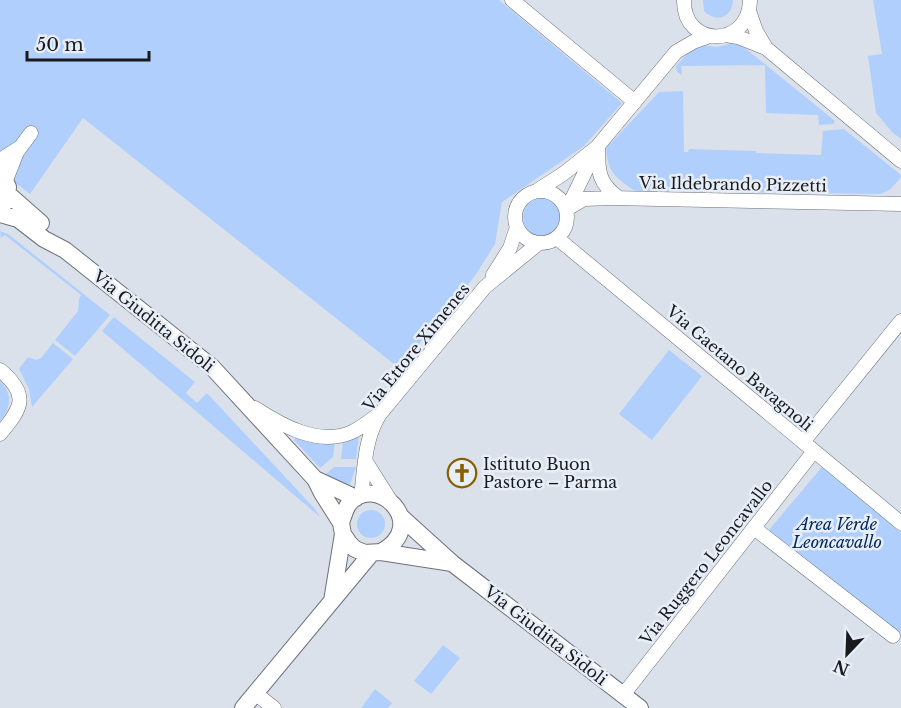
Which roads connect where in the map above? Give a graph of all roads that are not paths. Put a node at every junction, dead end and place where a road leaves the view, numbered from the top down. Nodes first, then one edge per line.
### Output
1 (512, 0) edge
2 (684, 0) edge
3 (750, 5) edge
4 (687, 16) junction
5 (710, 36) junction
6 (726, 36) junction
7 (765, 48) junction
8 (676, 52) junction
9 (635, 102) junction
10 (31, 133) dead end
11 (597, 147) junction
12 (19, 148) junction
13 (0, 160) edge
14 (901, 161) edge
15 (5, 182) edge
16 (538, 190) junction
17 (901, 192) edge
18 (618, 198) junction
19 (875, 204) junction
20 (901, 204) edge
21 (567, 209) junction
22 (0, 212) edge
23 (517, 227) junction
24 (557, 238) junction
25 (539, 243) junction
26 (68, 252) junction
27 (485, 287) junction
28 (901, 321) edge
29 (0, 370) edge
30 (237, 393) junction
31 (383, 410) junction
32 (0, 434) edge
33 (803, 442) junction
34 (814, 451) junction
35 (366, 462) junction
36 (315, 479) junction
37 (358, 497) junction
38 (390, 500) junction
39 (400, 516) junction
40 (901, 523) edge
41 (342, 528) junction
42 (754, 528) junction
43 (376, 553) junction
44 (452, 562) junction
45 (332, 602) junction
46 (893, 636) dead end
47 (255, 693) junction
48 (623, 695) junction
49 (243, 708) edge
50 (274, 708) edge
51 (640, 708) edge

1 - 9 street
2 - 4 street
3 - 6 street
3 - 7 street
4 - 5 street
4 - 8 street, Via Ettore Ximenes
5 - 6 street
5 - 8 street, Via Ettore Ximenes
6 - 7 street
7 - 14 street
8 - 9 street, Via Ettore Ximenes
9 - 11 street, Via Ettore Ximenes
10 - 12 street
11 - 16 street, Via Ettore Ximenes
11 - 18 street
11 - 21 street, Via Ettore Ximenes
12 - 13 street
12 - 15 street
15 - 22 street, Via Giuditta Sidoli
15 - 26 street, Via Giuditta Sidoli
16 - 21 street
16 - 23 street, Via Ettore Ximenes
17 - 19 street
18 - 19 street, Via Ildebrando Pizzetti
18 - 21 street, Via Ildebrando Pizzetti
19 - 20 street, Via Ildebrando Pizzetti
21 - 24 street, Via Ettore Ximenes
22 - 26 street, Via Giuditta Sidoli
23 - 25 street
23 - 27 street, Via Ettore Ximenes
24 - 25 street, Via Ettore Ximenes
24 - 33 street, Via Gaetano Bavagnoli
25 - 27 street, Via Ettore Ximenes
26 - 30 street, Via Giuditta Sidoli
27 - 31 street, Via Ettore Ximenes
28 - 33 street
29 - 32 street
30 - 31 street, Via Giuditta Sidoli
30 - 36 street, Via Giuditta Sidoli
31 - 35 street, Via Ettore Ximenes
33 - 34 street, Via Gaetano Bavagnoli
34 - 40 street, Via Gaetano Bavagnoli
34 - 42 street, Via Ruggero Leoncavallo
35 - 37 street, Via Ettore Ximenes
35 - 38 street
36 - 37 street, Via Giuditta Sidoli
36 - 41 street, Via Giuditta Sidoli
37 - 38 street, Via Giuditta Sidoli
37 - 41 street
38 - 39 street, Via Giuditta Sidoli
39 - 43 street
39 - 44 street, Via Giuditta Sidoli
41 - 43 street, Via Giuditta Sidoli
41 - 45 street
42 - 46 street
42 - 48 street, Via Ruggero Leoncavallo
43 - 44 street, Via Giuditta Sidoli
43 - 45 street
44 - 48 street, Via Giuditta Sidoli
45 - 47 street
47 - 49 street
47 - 50 street
48 - 51 street, Via Giuditta Sidoli

